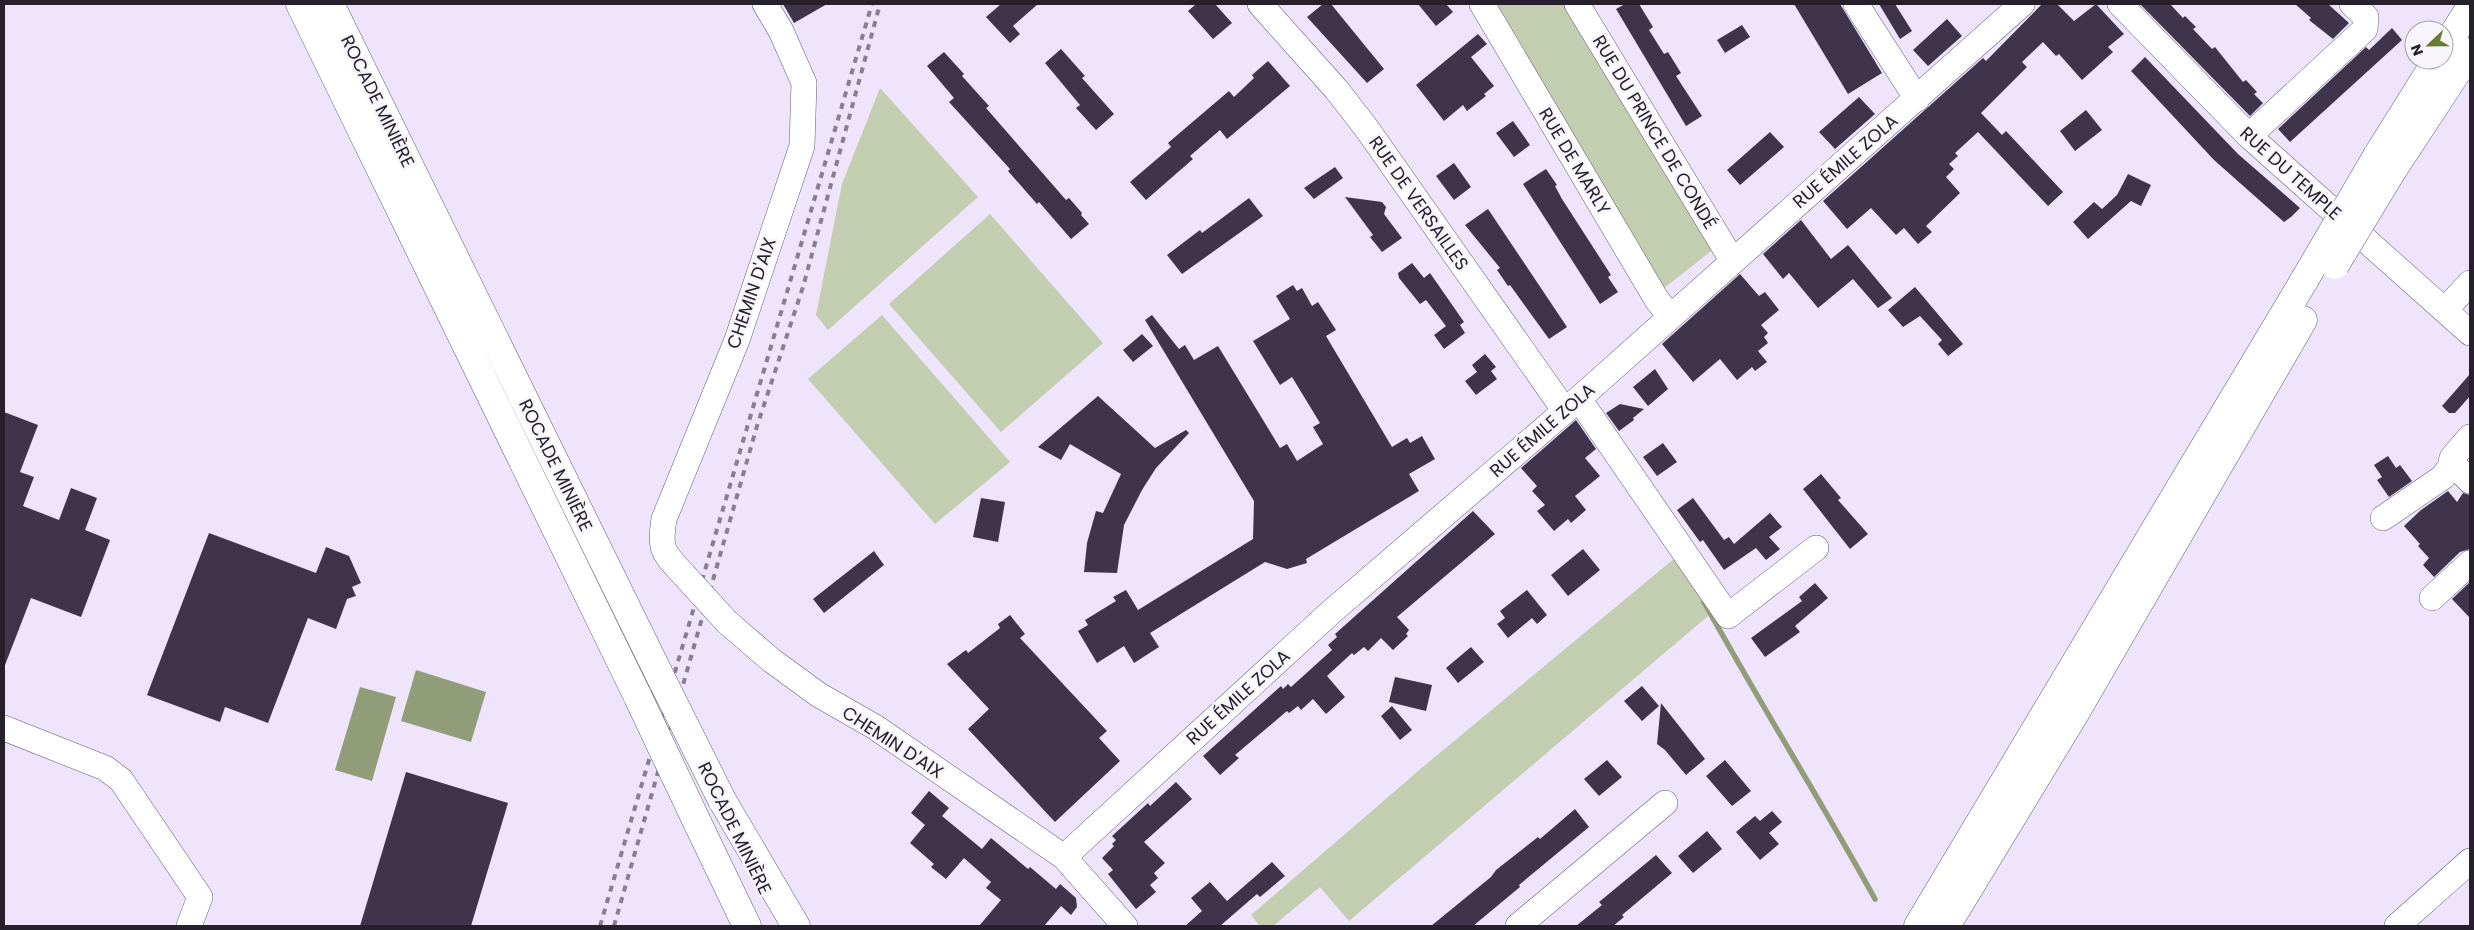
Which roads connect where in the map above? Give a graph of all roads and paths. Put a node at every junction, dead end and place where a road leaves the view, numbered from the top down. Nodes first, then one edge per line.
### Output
1 (300, 4) edge
2 (330, 4) edge
3 (765, 4) edge
4 (1260, 4) edge
5 (1482, 4) edge
6 (1577, 4) edge
7 (1856, 4) edge
8 (2022, 4) edge
9 (2120, 4) edge
10 (2470, 8) edge
11 (2359, 10) edge
12 (1998, 12) edge
13 (2454, 33) edge
14 (2470, 52) edge
15 (2432, 70) edge
16 (1917, 99) junction
17 (2249, 136) junction
18 (2384, 164) junction
19 (1732, 260) junction
20 (2470, 283) edge
21 (2312, 285) junction
22 (2445, 310) junction
23 (1670, 316) junction
24 (2470, 333) edge
25 (1572, 405) junction
26 (2470, 437) edge
27 (2460, 474) edge
28 (2383, 518) dead end
29 (1816, 548) dead end
30 (2470, 562) edge
31 (2432, 598) dead end
32 (4, 728) edge
33 (722, 800) junction
34 (1664, 803) dead end
35 (1064, 857) junction
36 (2470, 861) edge
37 (733, 900) junction
38 (189, 926) edge
39 (735, 926) edge
40 (747, 926) edge
41 (783, 926) edge
42 (796, 926) edge
43 (1125, 926) edge
44 (1518, 926) edge
45 (1918, 926) edge
46 (1946, 926) edge
47 (2397, 926) edge

1 - 37 highway, ROCADE MINIÈRE, bridge
2 - 33 highway, ROCADE MINIÈRE, bridge
3 - 35 street, CHEMIN D'AIX, bridge
4 - 25 street, RUE DE VERSAILLES
5 - 23 street, RUE DE MARLY
6 - 19 street, RUE DU PRINCE DE CONDÉ
7 - 16 street
8 - 12 street, RUE ÉMILE ZOLA
9 - 17 street, RUE DU TEMPLE
10 - 13 highway
11 - 17 street
12 - 16 street, RUE ÉMILE ZOLA
14 - 18 highway
15 - 18 highway
16 - 19 street, RUE ÉMILE ZOLA
17 - 22 street, RUE DU TEMPLE
18 - 21 highway, bridge
19 - 23 street, RUE ÉMILE ZOLA
20 - 22 street
21 - 45 highway
21 - 46 highway
22 - 24 street, RUE DU TEMPLE
23 - 25 street, RUE ÉMILE ZOLA
25 - 29 street, RUE DE VERSAILLES
25 - 35 street, RUE ÉMILE ZOLA
26 - 27 street
27 - 28 street
30 - 31 street
32 - 38 street
33 - 41 highway, ROCADE MINIÈRE
33 - 42 highway
34 - 44 street
35 - 43 street, CHEMIN D'AIX
36 - 47 street
37 - 39 highway
37 - 40 highway, ROCADE MINIÈRE

